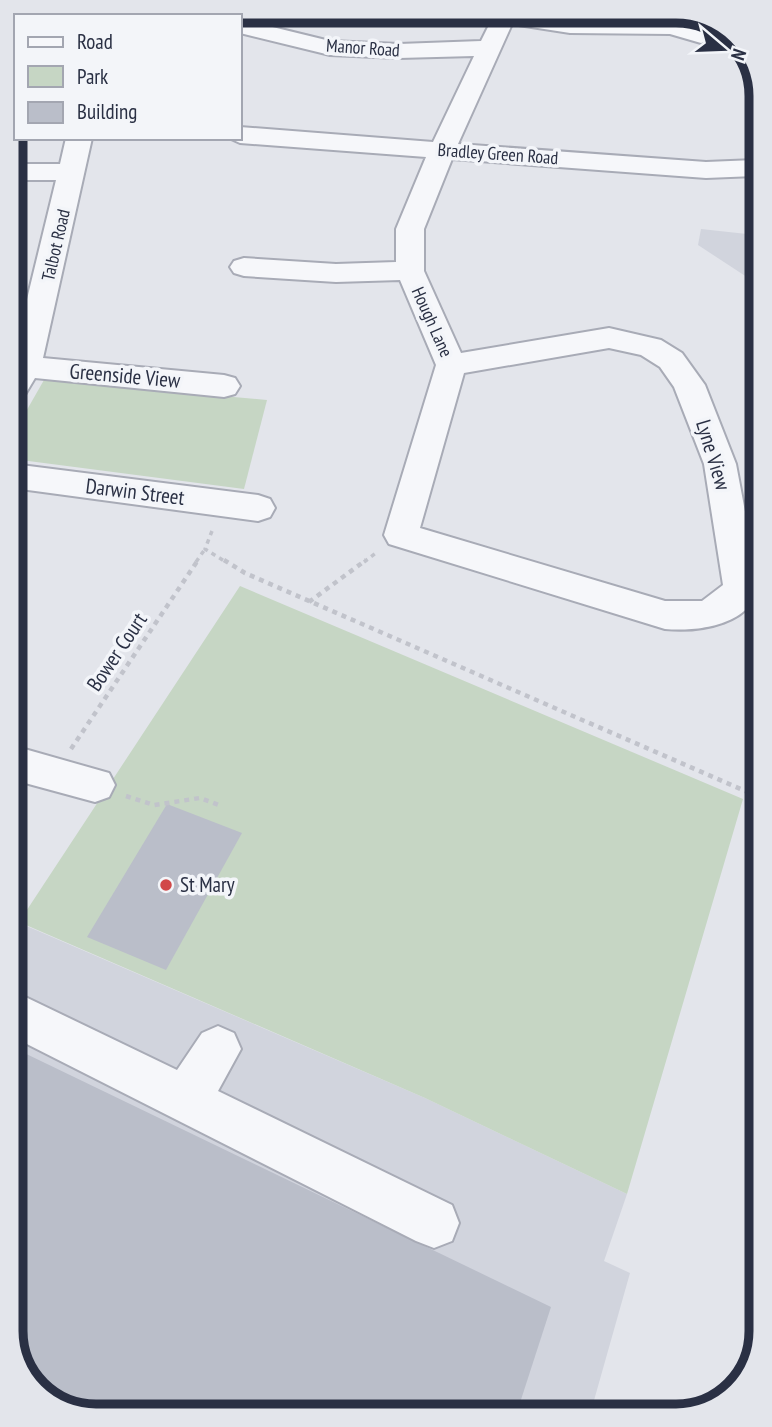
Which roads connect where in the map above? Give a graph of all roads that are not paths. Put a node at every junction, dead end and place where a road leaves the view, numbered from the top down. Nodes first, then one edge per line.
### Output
1 (501, 23) edge
2 (554, 23) edge
3 (242, 26) edge
4 (701, 36) dead end
5 (489, 48) junction
6 (242, 135) edge
7 (79, 140) edge
8 (442, 150) junction
9 (749, 168) edge
10 (23, 172) edge
11 (72, 172) junction
12 (244, 267) dead end
13 (410, 271) junction
14 (23, 362) edge
15 (451, 365) junction
16 (23, 378) edge
17 (224, 386) dead end
18 (23, 477) edge
19 (258, 508) dead end
20 (401, 534) joint
21 (749, 595) edge
22 (23, 765) edge
23 (95, 785) road end
24 (23, 1018) edge
25 (218, 1049) dead end
26 (186, 1099) junction
27 (434, 1223) dead end

1 - 5 street, Hough Lane
2 - 4 street
3 - 5 street, Manor Road
5 - 8 street, Hough Lane
6 - 8 street, Bradley Green Road
7 - 11 street, Talbot Road
8 - 9 street, Bradley Green Road
8 - 13 street, Hough Lane
10 - 11 street
11 - 14 street, Talbot Road
12 - 13 street
13 - 15 street, Hough Lane
15 - 20 street, Hough Lane
15 - 21 street, Lyne View
16 - 17 street, Greenside View
18 - 19 street, Darwin Street
20 - 21 street, Lyne View
22 - 23 street
24 - 26 street
25 - 26 street
26 - 27 street

